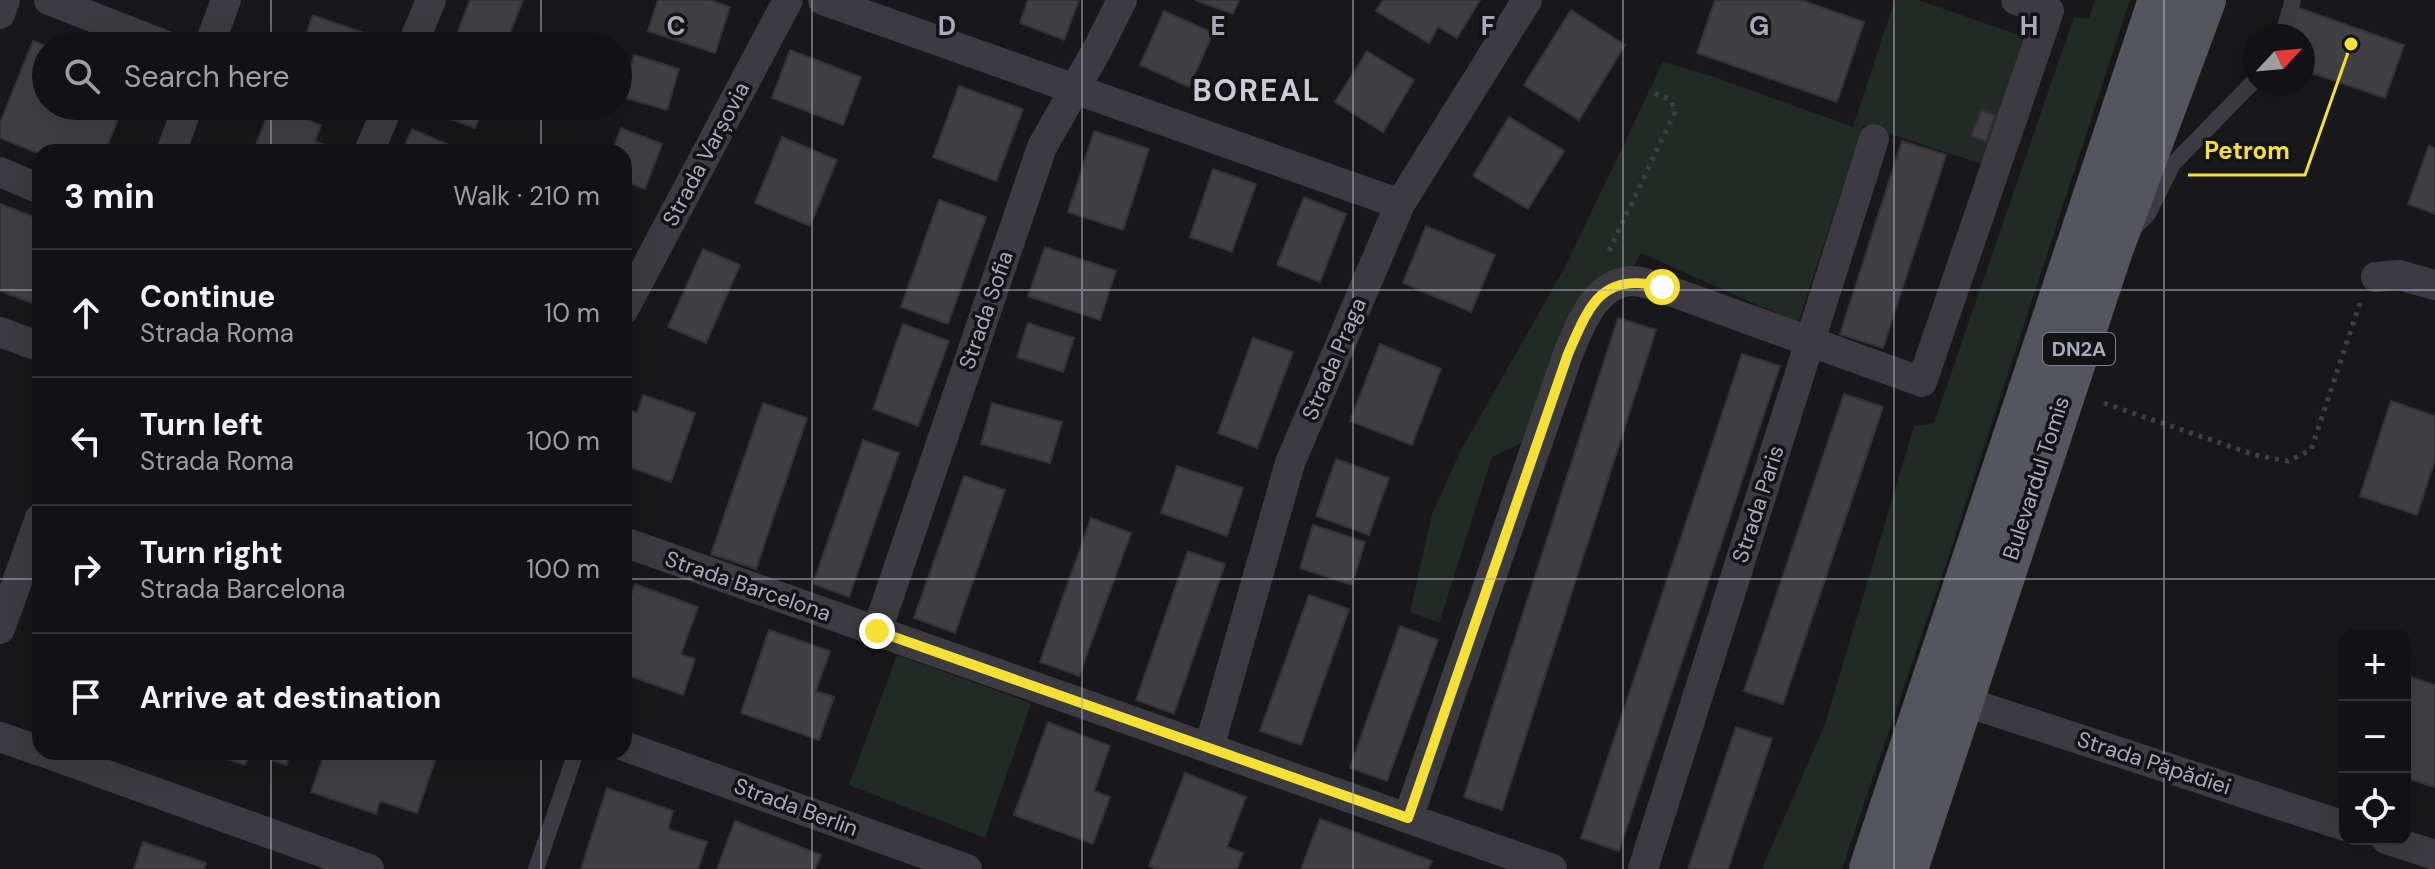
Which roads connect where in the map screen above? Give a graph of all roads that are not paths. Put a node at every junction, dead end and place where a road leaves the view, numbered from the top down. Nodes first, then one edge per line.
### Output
1 (5, 0) edge
2 (49, 0) edge
3 (226, 0) edge
4 (431, 0) edge
5 (788, 0) edge
6 (823, 0) edge
7 (1122, 0) edge
8 (1527, 0) edge
9 (2016, 0) edge
10 (2160, 0) edge
11 (2204, 0) edge
12 (2293, 0) edge
13 (2051, 6) edge
14 (0, 14) edge
15 (2286, 24) edge
16 (131, 32) edge
17 (214, 32) edge
18 (418, 32) edge
19 (1074, 89) junction
20 (2243, 92) edge
21 (183, 120) edge
22 (382, 120) edge
23 (1874, 139) dead end
24 (174, 144) edge
25 (372, 144) edge
26 (0, 172) edge
27 (32, 186) edge
28 (1400, 204) junction
29 (2111, 250) junction
30 (2376, 277) road end
31 (2435, 285) edge
32 (632, 294) edge
33 (0, 332) edge
34 (1810, 341) junction
35 (32, 344) edge
36 (32, 544) edge
37 (632, 545) edge
38 (0, 629) edge
39 (877, 631) junction
40 (1963, 701) junction
41 (0, 737) edge
42 (32, 748) edge
43 (1209, 748) junction
44 (632, 749) edge
45 (64, 760) edge
46 (573, 760) edge
47 (1408, 818) junction
48 (2339, 824) edge
49 (2404, 845) edge
50 (2435, 855) edge
51 (369, 869) edge
52 (536, 869) edge
53 (967, 869) edge
54 (1552, 869) edge
55 (1643, 869) edge
56 (1871, 869) edge
57 (1906, 869) edge

1 - 14 street
2 - 16 street
3 - 17 street
4 - 18 street
5 - 32 street, Strada Varșovia
6 - 19 street
7 - 19 street, Strada Sofia
8 - 28 street, Strada Praga
9 - 13 street
10 - 56 main road, Bulevardul Tomis / DN2A
11 - 29 main road, Bulevardul Tomis / DN2A
12 - 15 lane
13 - 34 street
19 - 28 street
19 - 39 street, Strada Sofia
20 - 29 lane
21 - 24 street
22 - 25 street
23 - 34 street, Strada Paris
26 - 27 street
28 - 43 street, Strada Praga
29 - 40 main road, Bulevardul Tomis / DN2A
30 - 31 street
33 - 35 street
34 - 47 street
34 - 55 street, Strada Paris
36 - 38 street
37 - 39 street, Strada Barcelona
39 - 43 street, Strada Barcelona
40 - 48 street, Strada Păpădiei
40 - 57 main road, Bulevardul Tomis / DN2A
41 - 42 street
43 - 47 street, Strada Barcelona
44 - 53 street, Strada Berlin
45 - 51 street
46 - 52 lane
47 - 54 street, Strada Barcelona
49 - 50 street

